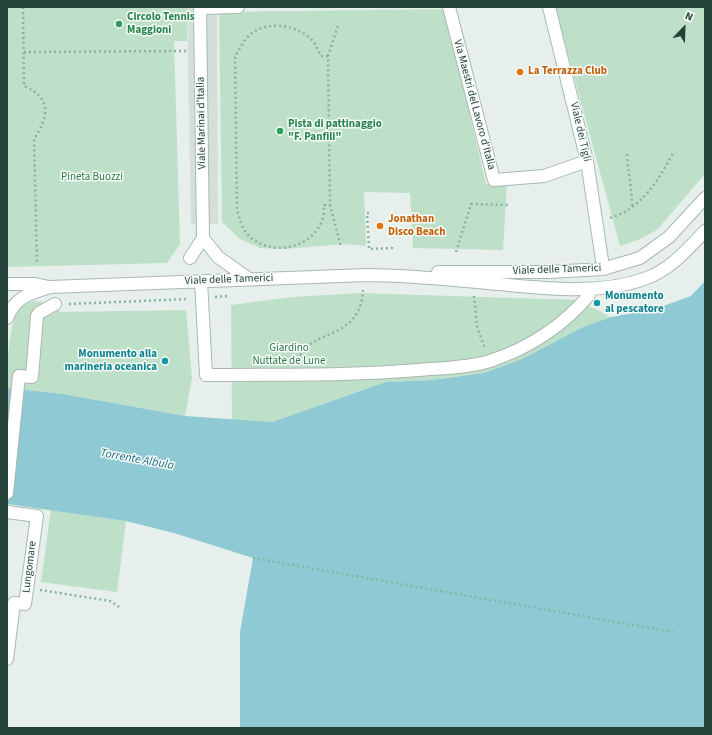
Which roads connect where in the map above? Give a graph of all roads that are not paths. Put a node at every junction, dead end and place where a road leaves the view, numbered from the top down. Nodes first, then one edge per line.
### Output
1 (238, 7) edge
2 (449, 7) edge
3 (549, 7) edge
4 (200, 8) edge
5 (587, 161) junction
6 (705, 198) edge
7 (705, 231) edge
8 (203, 238) junction
9 (190, 258) dead end
10 (602, 260) dead end
11 (408, 275) junction
12 (249, 279) junction
13 (201, 281) junction
14 (7, 284) edge
15 (50, 288) junction
16 (589, 295) dead end
17 (55, 304) road end
18 (7, 318) edge
19 (7, 493) edge
20 (7, 512) edge
21 (7, 659) edge

1 - 4 street
2 - 5 street, Via Maestri del Lavoro d'Italia
3 - 5 street, Viale dei Tigli
4 - 8 street, Viale Marinai d'Italia
5 - 10 street, Viale dei Tigli
6 - 11 street, Viale delle Tamerici
7 - 11 street, Viale delle Tamerici
8 - 9 street
8 - 12 street
11 - 12 street, Viale delle Tamerici
12 - 13 street, Viale delle Tamerici
13 - 15 street, Viale delle Tamerici
13 - 16 street
14 - 15 street, Viale delle Tamerici
15 - 18 street, Viale delle Tamerici
17 - 19 street
20 - 21 street, Lungomare

